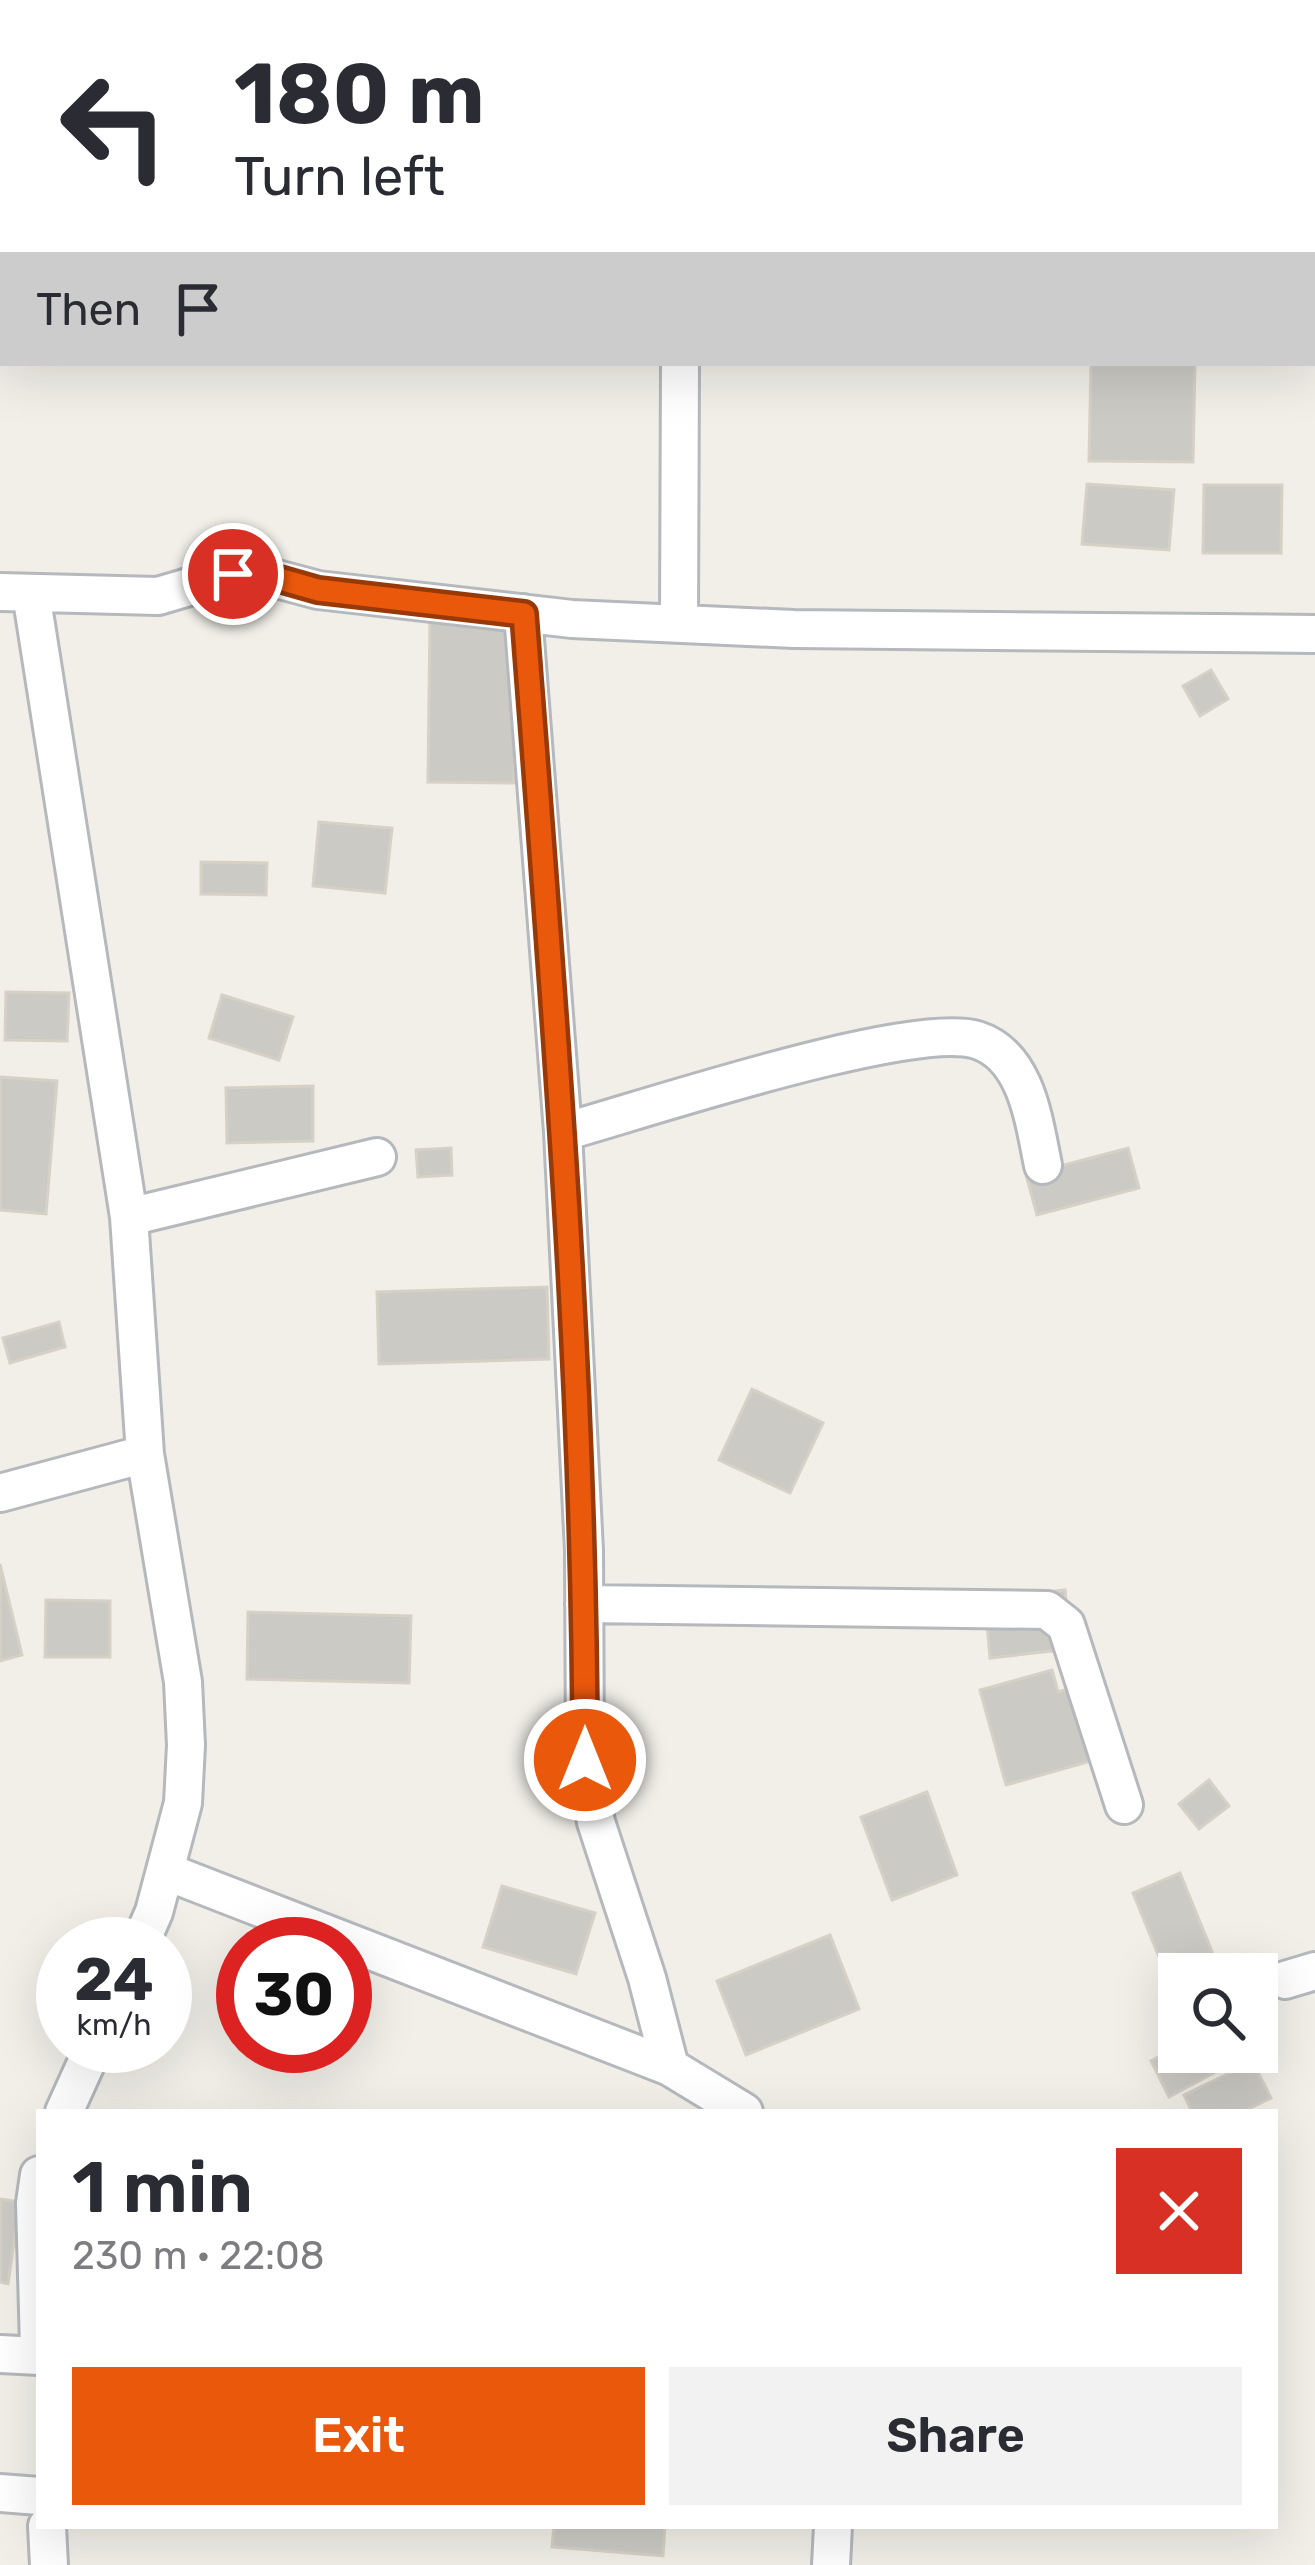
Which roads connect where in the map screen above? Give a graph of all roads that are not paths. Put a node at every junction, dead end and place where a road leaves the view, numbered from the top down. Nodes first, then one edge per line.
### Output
1 (680, 366) edge
2 (16, 592) edge
3 (524, 614) junction
4 (679, 624) junction
5 (1315, 634) edge
6 (563, 1132) junction
7 (377, 1157) dead end
8 (1043, 1165) dead end
9 (129, 1217) junction
10 (145, 1454) junction
11 (0, 1493) edge
12 (584, 1604) junction
13 (1124, 1804) dead end
14 (165, 1871) junction
15 (152, 1917) edge
16 (670, 2067) junction
17 (82, 2073) edge
18 (65, 2109) edge
19 (739, 2109) edge
20 (36, 2196) edge
21 (36, 2240) edge
22 (36, 2351) edge
23 (0, 2354) edge
24 (0, 2493) edge
25 (36, 2496) edge
26 (47, 2529) edge
27 (833, 2529) edge
28 (49, 2565) edge
29 (831, 2565) edge

1 - 4 street
2 - 3 street
2 - 9 street
3 - 4 street
3 - 6 street
4 - 5 street
6 - 8 street
6 - 12 street
7 - 9 street
9 - 10 street
10 - 11 street
10 - 14 street
12 - 13 street
12 - 16 street
14 - 15 street
14 - 16 street
16 - 19 street
17 - 18 street
20 - 21 street
22 - 23 street
24 - 25 street
26 - 28 street
27 - 29 street

